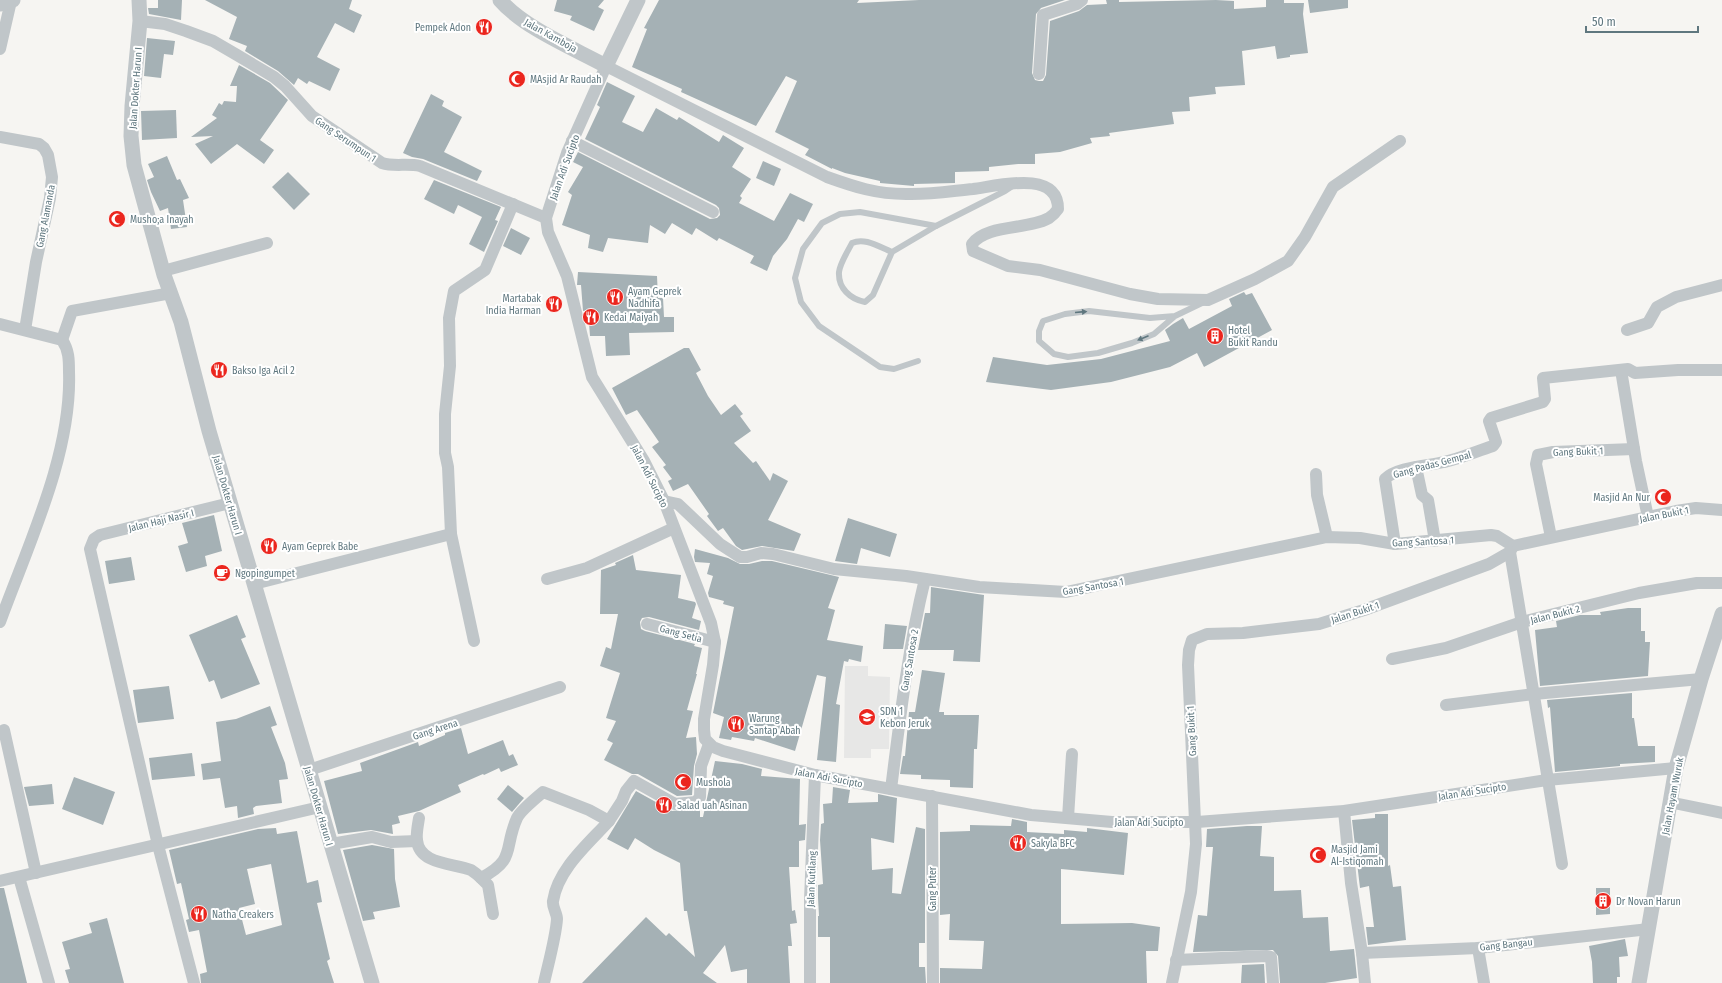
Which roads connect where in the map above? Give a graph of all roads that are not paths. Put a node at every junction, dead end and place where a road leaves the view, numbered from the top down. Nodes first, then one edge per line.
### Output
1 (139, 0) edge
2 (638, 0) edge
3 (1082, 0) edge
4 (8, 2) edge
5 (504, 5) edge
6 (140, 21) junction
7 (0, 49) edge
8 (606, 66) junction
9 (1039, 74) dead end
10 (0, 137) edge
11 (572, 141) junction
12 (1400, 141) dead end
13 (1018, 182) junction
14 (513, 204) junction
15 (713, 212) dead end
16 (546, 218) junction
17 (936, 226) junction
18 (267, 243) dead end
19 (892, 252) junction
20 (163, 271) junction
21 (1722, 285) edge
22 (171, 293) junction
23 (1208, 300) junction
24 (1175, 316) junction
25 (0, 324) edge
26 (25, 330) junction
27 (1627, 330) dead end
28 (62, 340) junction
29 (918, 361) dead end
30 (1621, 370) junction
31 (1722, 370) edge
32 (1634, 449) junction
33 (1416, 467) junction
34 (1316, 474) dead end
35 (664, 501) junction
36 (230, 503) junction
37 (1722, 510) edge
38 (1648, 517) junction
39 (674, 528) junction
40 (452, 534) junction
41 (1327, 536) junction
42 (1551, 537) junction
43 (1435, 541) junction
44 (1395, 544) junction
45 (1512, 549) junction
46 (547, 579) dead end
47 (925, 579) junction
48 (1722, 583) edge
49 (254, 584) junction
50 (1722, 614) edge
51 (0, 622) edge
52 (1522, 622) junction
53 (647, 624) dead end
54 (1720, 629) edge
55 (1192, 640) joint
56 (474, 641) dead end
57 (714, 642) junction
58 (1392, 659) dead end
59 (1700, 679) junction
60 (560, 687) dead end
61 (1534, 694) junction
62 (1446, 705) dead end
63 (4, 730) dead end
64 (709, 744) junction
65 (1072, 754) dead end
66 (1676, 768) junction
67 (309, 770) junction
68 (815, 776) junction
69 (1547, 780) junction
70 (891, 789) junction
71 (932, 796) junction
72 (1669, 802) junction
73 (320, 807) junction
74 (1344, 810) junction
75 (1722, 813) edge
76 (419, 818) dead end
77 (1068, 818) junction
78 (609, 821) junction
79 (1197, 822) junction
80 (417, 841) junction
81 (331, 844) junction
82 (158, 845) junction
83 (1562, 864) dead end
84 (36, 873) junction
85 (19, 877) junction
86 (481, 878) junction
87 (0, 881) edge
88 (493, 914) dead end
89 (1649, 929) junction
90 (1478, 948) junction
91 (1362, 953) junction
92 (1176, 960) junction
93 (49, 983) edge
94 (194, 983) edge
95 (372, 983) edge
96 (544, 983) edge
97 (810, 983) edge
98 (933, 983) edge
99 (1172, 983) edge
100 (1273, 983) edge
101 (1365, 983) edge
102 (1484, 983) edge
103 (1639, 983) edge

1 - 6 street, Jalan Dokter Harun I
2 - 8 street
3 - 9 street
4 - 7 street
5 - 8 street, Jalan Kamboja
6 - 14 street, Gang Serumpun 1
6 - 20 street, Jalan Dokter Harun I
8 - 11 street, Jalan Adi Sucipto
8 - 13 street
10 - 26 street, Gang Alamanda
11 - 15 street
11 - 16 street, Jalan Adi Sucipto
12 - 23 street
13 - 17 lane
13 - 23 street
14 - 16 street, Gang Serumpun 1
14 - 40 street
16 - 35 street, Jalan Adi Sucipto
17 - 19 lane
17 - 29 lane
18 - 20 street
19 - 19 lane
20 - 22 street, Jalan Dokter Harun I
21 - 27 street
22 - 28 street
22 - 36 street, Jalan Dokter Harun I
23 - 24 lane
24 -> 24 lane
25 - 26 street
26 - 28 street
28 - 51 street
30 - 31 street, Gang Padas Gempal
30 - 32 street
30 - 33 street, Gang Padas Gempal
32 - 38 street
32 - 42 street, Gang Bukit 1
33 - 43 street
33 - 44 street, Gang Padas Gempal
34 - 41 street
35 - 39 street, Jalan Adi Sucipto
35 - 47 street, Gang Santosa 1
36 - 49 street, Jalan Dokter Harun I
36 - 82 street, Jalan Haji Nasir I
37 - 38 street, Jalan Bukit 1
38 - 42 street, Jalan Bukit 1
39 - 46 street
39 - 57 street, Jalan Adi Sucipto
40 - 49 street
40 - 56 street
41 - 44 street, Gang Santosa 1
41 - 47 street, Gang Santosa 1
42 - 45 street, Jalan Bukit 1
43 - 44 street, Gang Santosa 1
43 - 45 street, Gang Santosa 1
45 - 52 street
45 - 55 street, Jalan Bukit 1
47 - 70 street, Gang Santosa 2
48 - 52 street, Jalan Bukit 2
49 - 67 street, Jalan Dokter Harun I
50 - 54 street, Jalan Hayam Wuruk
52 - 58 street, Jalan Bukit 2
52 - 61 street
53 - 57 street, Gang Setia
54 - 59 street, Jalan Hayam Wuruk
55 - 79 street, Gang Bukit 1
57 - 64 street, Jalan Adi Sucipto
59 - 61 street
59 - 66 street, Jalan Hayam Wuruk
60 - 67 street, Gang Arena
61 - 62 street
61 - 69 street
63 - 84 street
64 - 68 street, Jalan Adi Sucipto
64 - 78 street
65 - 77 street
66 - 69 street, Jalan Adi Sucipto
66 - 72 street, Jalan Hayam Wuruk
67 - 73 street, Jalan Dokter Harun I
68 - 70 street, Jalan Adi Sucipto
68 - 97 street, Jalan Kutilang
69 - 74 street, Jalan Adi Sucipto
69 - 83 street
70 - 71 street, Jalan Adi Sucipto
71 - 77 street, Jalan Adi Sucipto
71 - 98 street, Gang Puter
72 - 75 street
72 - 89 street, Jalan Hayam Wuruk
73 - 81 street, Jalan Dokter Harun I
73 - 82 street
74 - 79 street, Jalan Adi Sucipto
74 - 91 street
76 - 80 street
77 - 79 street, Jalan Adi Sucipto
78 - 86 street
78 - 96 street
79 - 92 street, Gang Bukit 1
80 - 81 street
80 - 86 street
81 - 95 street, Jalan Dokter Harun I
82 - 84 street
82 - 94 street
84 - 85 street
85 - 87 street
85 - 93 street
86 - 88 street
89 - 90 street, Gang Bangau
89 - 103 street, Jalan Hayam Wuruk
90 - 91 street, Gang Bangau
90 - 102 street
91 - 101 street
92 - 99 street, Gang Bukit 1
92 - 100 street

